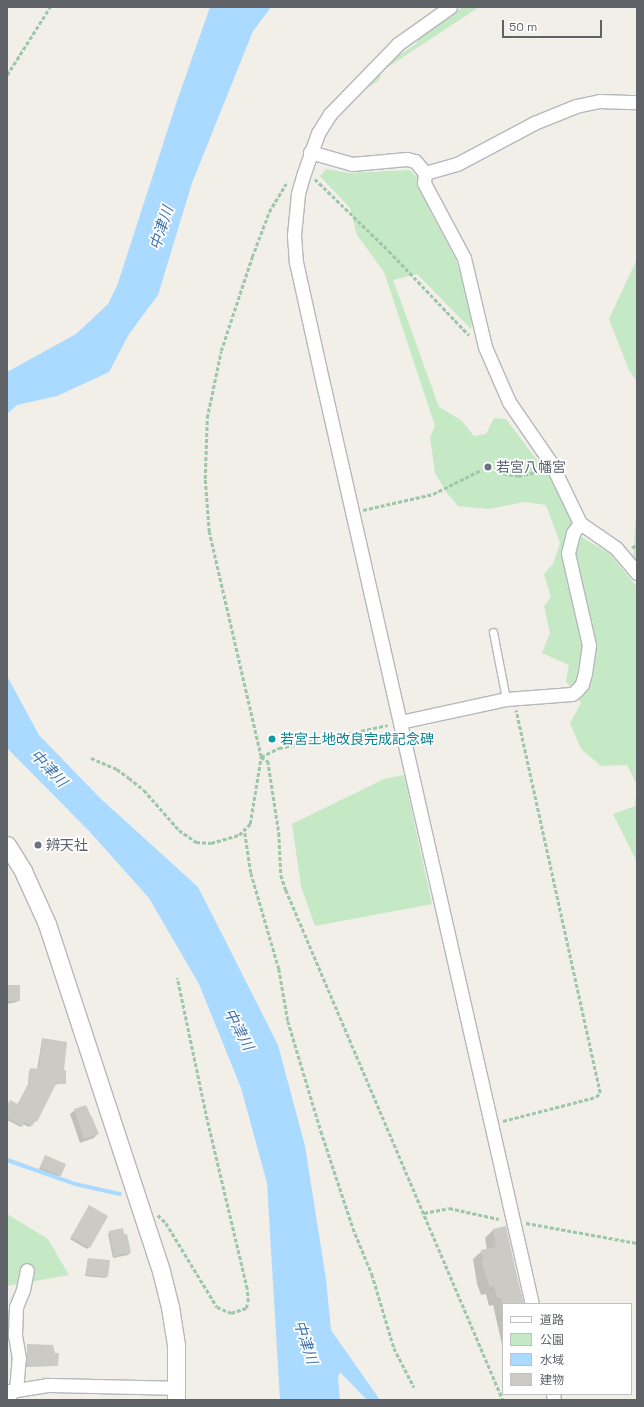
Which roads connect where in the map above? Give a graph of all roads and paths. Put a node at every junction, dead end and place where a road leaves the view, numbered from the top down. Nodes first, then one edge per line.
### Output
1 (50, 7) edge
2 (450, 7) edge
3 (7, 75) edge
4 (637, 102) edge
5 (310, 152) junction
6 (306, 166) junction
7 (425, 173) junction
8 (289, 181) dead end
9 (485, 347) junction
10 (553, 467) junction
11 (481, 470) dead end
12 (502, 472) dead end
13 (353, 512) junction
14 (580, 523) junction
15 (637, 572) edge
16 (493, 632) dead end
17 (510, 699) junction
18 (400, 722) junction
19 (261, 757) junction
20 (91, 758) dead end
21 (245, 833) junction
22 (7, 845) edge
23 (177, 978) dead end
24 (490, 1125) junction
25 (424, 1213) junction
26 (142, 1215) junction
27 (512, 1221) junction
28 (637, 1243) edge
29 (27, 1270) dead end
30 (532, 1303) edge
31 (414, 1387) dead end
32 (10, 1393) edge
33 (176, 1394) edge
34 (503, 1400) edge

1 - 3 path
2 - 5 street
4 - 7 street
5 - 6 street
5 - 7 street
6 - 9 path
6 - 13 street
7 - 9 street
8 - 19 path
9 - 10 street
10 - 12 path
10 - 14 street
11 - 13 path
13 - 18 street
14 - 15 street
14 - 17 street
16 - 17 lane
17 - 18 street
17 - 24 path
18 - 19 path
18 - 24 street
19 - 21 path
19 - 25 path
20 - 21 path
21 - 31 path
22 - 26 street
23 - 26 path
24 - 27 street
25 - 27 path
25 - 34 path
26 - 33 street
27 - 28 path
27 - 30 street
29 - 32 street
32 - 33 street

